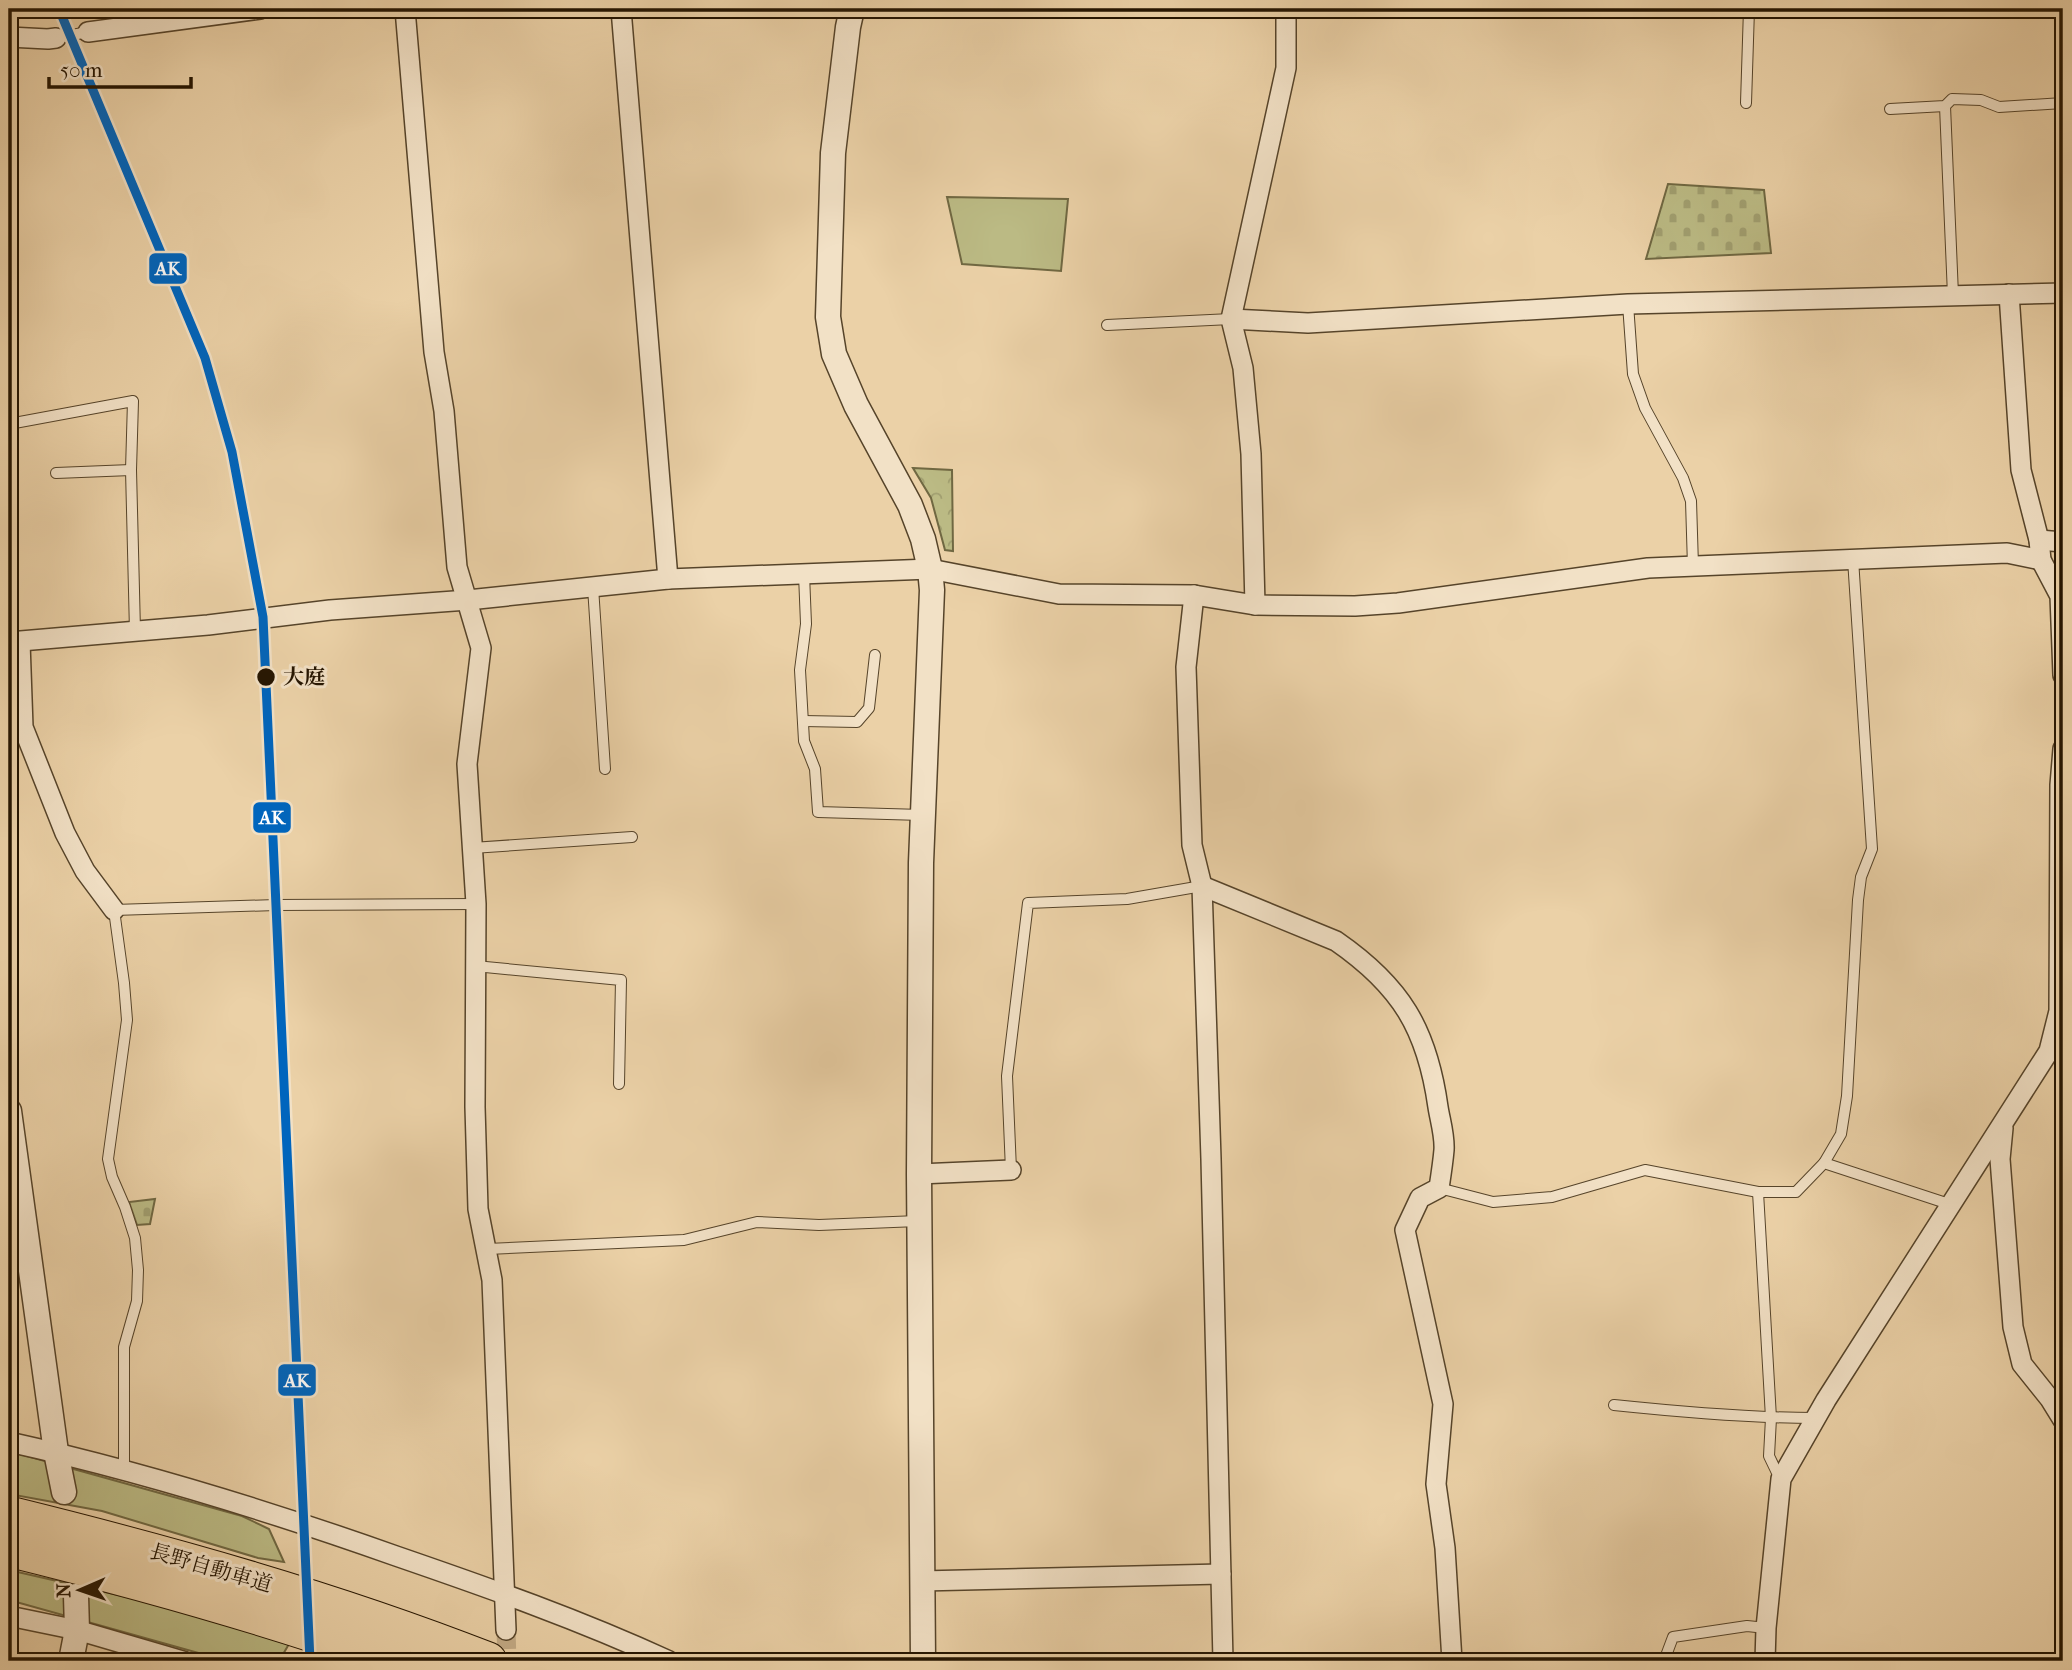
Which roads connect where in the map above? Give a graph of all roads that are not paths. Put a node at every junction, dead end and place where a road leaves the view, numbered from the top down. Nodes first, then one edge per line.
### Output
1 (260, 9) edge
2 (405, 9) edge
3 (621, 9) edge
4 (852, 9) edge
5 (1286, 9) edge
6 (1749, 9) edge
7 (88, 32) joint
8 (9, 37) edge
9 (56, 38) joint
10 (1746, 103) dead end
11 (2063, 103) edge
12 (1945, 106) junction
13 (1890, 109) dead end
14 (2063, 293) edge
15 (1953, 295) junction
16 (2009, 295) junction
17 (1628, 304) junction
18 (1231, 319) junction
19 (1107, 325) dead end
20 (9, 424) edge
21 (131, 470) junction
22 (56, 473) dead end
23 (2039, 540) junction
24 (2063, 542) edge
25 (1853, 558) junction
26 (2041, 560) junction
27 (1693, 566) junction
28 (930, 569) junction
29 (804, 574) junction
30 (668, 579) junction
31 (593, 587) junction
32 (1194, 595) junction
33 (468, 600) junction
34 (1255, 605) junction
35 (135, 631) junction
36 (14, 642) edge
37 (875, 655) dead end
38 (2063, 675) edge
39 (803, 721) junction
40 (2063, 749) edge
41 (605, 769) dead end
42 (2061, 787) edge
43 (923, 815) junction
44 (632, 837) dead end
45 (471, 848) junction
46 (1202, 886) junction
47 (476, 904) junction
48 (114, 910) junction
49 (475, 966) junction
50 (619, 1084) dead end
51 (9, 1111) edge
52 (2004, 1123) junction
53 (1824, 1163) junction
54 (1011, 1170) joint
55 (919, 1174) junction
56 (1439, 1188) junction
57 (1758, 1192) junction
58 (1949, 1204) junction
59 (919, 1221) junction
60 (487, 1249) junction
61 (1614, 1405) dead end
62 (1771, 1418) junction
63 (1815, 1419) junction
64 (2063, 1420) edge
65 (9, 1442) edge
66 (56, 1452) junction
67 (124, 1469) junction
68 (1781, 1479) junction
69 (64, 1492) dead end
70 (9, 1515) edge
71 (9, 1548) edge
72 (1221, 1574) junction
73 (921, 1581) junction
74 (506, 1594) junction
75 (76, 1597) dead end
76 (288, 1608) junction
77 (9, 1616) edge
78 (1766, 1628) junction
79 (77, 1630) junction
80 (506, 1630) tunnel mouth
81 (71, 1661) edge
82 (183, 1661) edge
83 (395, 1661) edge
84 (488, 1661) edge
85 (669, 1661) edge
86 (923, 1661) edge
87 (1223, 1661) edge
88 (1452, 1661) edge
89 (1664, 1661) edge
90 (1765, 1661) edge

1 - 7 street
2 - 33 street
3 - 30 street
4 - 28 street
5 - 18 street
6 - 10 lane
7 - 9 lane
8 - 9 street
11 - 12 lane
12 - 13 lane
12 - 15 lane
14 - 16 street
15 - 16 street
15 - 17 street
16 - 23 street
17 - 18 street
17 - 27 lane
18 - 19 lane
18 - 34 street
20 - 21 lane
21 - 22 lane
21 - 35 lane
23 - 24 street
23 - 26 street
25 - 26 street
25 - 27 street
25 - 53 lane
26 - 38 street
27 - 34 street
28 - 29 street
28 - 32 street
28 - 43 street
29 - 30 street
29 - 39 lane
30 - 31 street
31 - 33 street
31 - 41 lane
32 - 34 street
32 - 46 street
33 - 35 street
33 - 45 street
35 - 36 street
36 - 48 street
37 - 39 lane
39 - 43 lane
40 - 42 street
42 - 52 street
43 - 55 street
44 - 45 lane
45 - 47 street
46 - 54 lane
46 - 56 street
46 - 72 street
47 - 48 lane
47 - 49 street
48 - 67 lane
49 - 50 lane
49 - 60 street
51 - 66 street
52 - 58 street
52 - 64 street
53 - 57 lane
53 - 58 lane
54 - 55 street
55 - 59 street
56 - 57 lane
56 - 88 street
57 - 62 lane
58 - 63 street
59 - 60 lane
59 - 73 street
60 - 74 street
61 - 62 lane
62 - 63 lane
62 - 68 lane
63 - 68 street
65 - 66 street
66 - 67 street
66 - 69 street
67 - 74 street
68 - 78 street
70 - 76 highway, 長野自動車道
71 - 76 highway, 長野自動車道
72 - 73 street
72 - 87 street
73 - 86 street
74 - 80 street
74 - 85 street
75 - 79 street
76 - 83 highway, 長野自動車道
76 - 84 highway, 長野自動車道
77 - 79 street
78 - 89 lane
78 - 90 street
79 - 81 street
79 - 82 street

